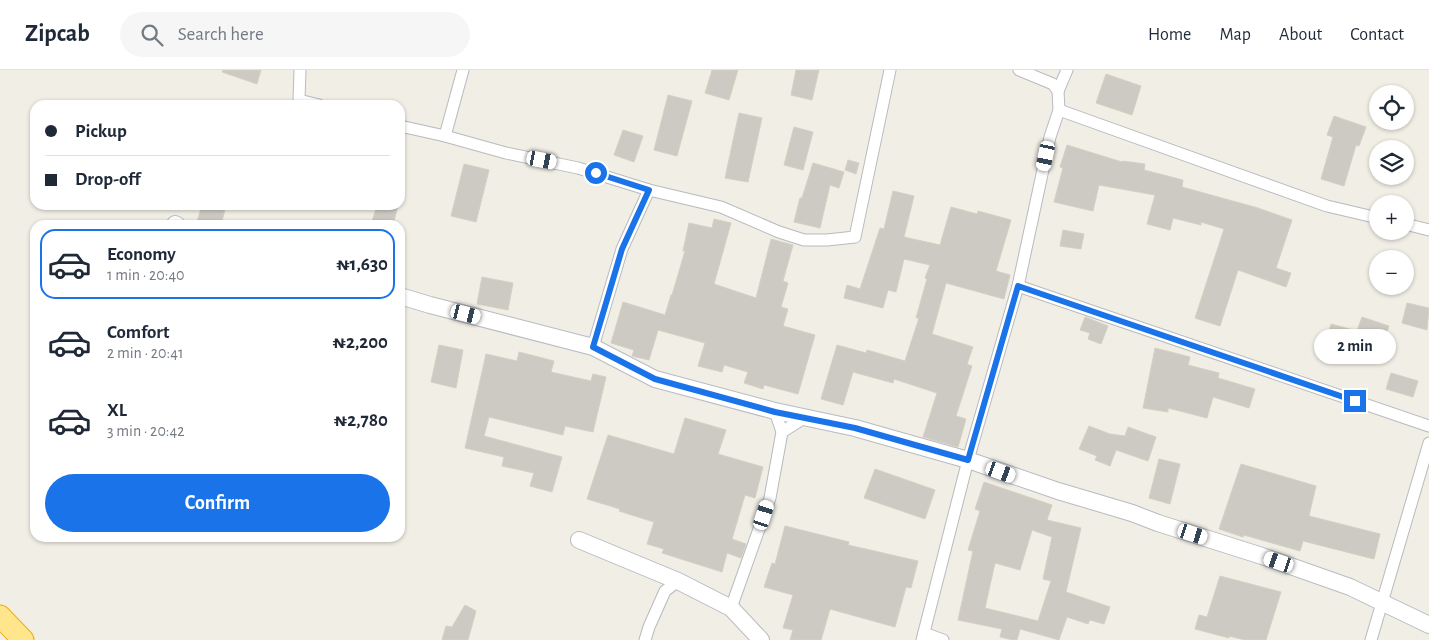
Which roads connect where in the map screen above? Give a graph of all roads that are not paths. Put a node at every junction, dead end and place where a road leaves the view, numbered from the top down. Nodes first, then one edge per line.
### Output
1 (300, 70) edge
2 (463, 70) edge
3 (890, 70) edge
4 (1019, 70) edge
5 (1067, 70) edge
6 (1058, 91) junction
7 (299, 100) edge
8 (1059, 110) junction
9 (405, 127) edge
10 (445, 136) junction
11 (649, 190) junction
12 (1369, 216) edge
13 (1414, 226) edge
14 (1429, 230) edge
15 (1018, 286) junction
16 (405, 298) edge
17 (593, 347) junction
18 (775, 412) junction
19 (804, 418) junction
20 (1429, 426) edge
21 (782, 432) junction
22 (1429, 443) edge
23 (968, 460) junction
24 (579, 540) dead end
25 (678, 581) junction
26 (1382, 602) junction
27 (731, 608) junction
28 (0, 616) edge
29 (1429, 625) edge
30 (923, 637) edge
31 (22, 640) edge
32 (645, 640) edge
33 (762, 640) edge
34 (943, 640) edge
35 (1371, 640) edge

1 - 7 street
2 - 10 street
3 - 11 street
4 - 6 street
5 - 6 street
6 - 8 street
8 - 12 street
8 - 15 street
9 - 10 street
10 - 11 street
11 - 17 street
13 - 14 street
15 - 20 street
15 - 23 street
16 - 17 street
17 - 18 street
18 - 19 street
18 - 21 street
19 - 21 street
19 - 23 street
21 - 27 street
22 - 26 street
23 - 26 street
23 - 30 street
24 - 25 street
25 - 27 street
25 - 32 street
26 - 29 street
26 - 35 street
27 - 33 street
28 - 31 highway
30 - 34 street

